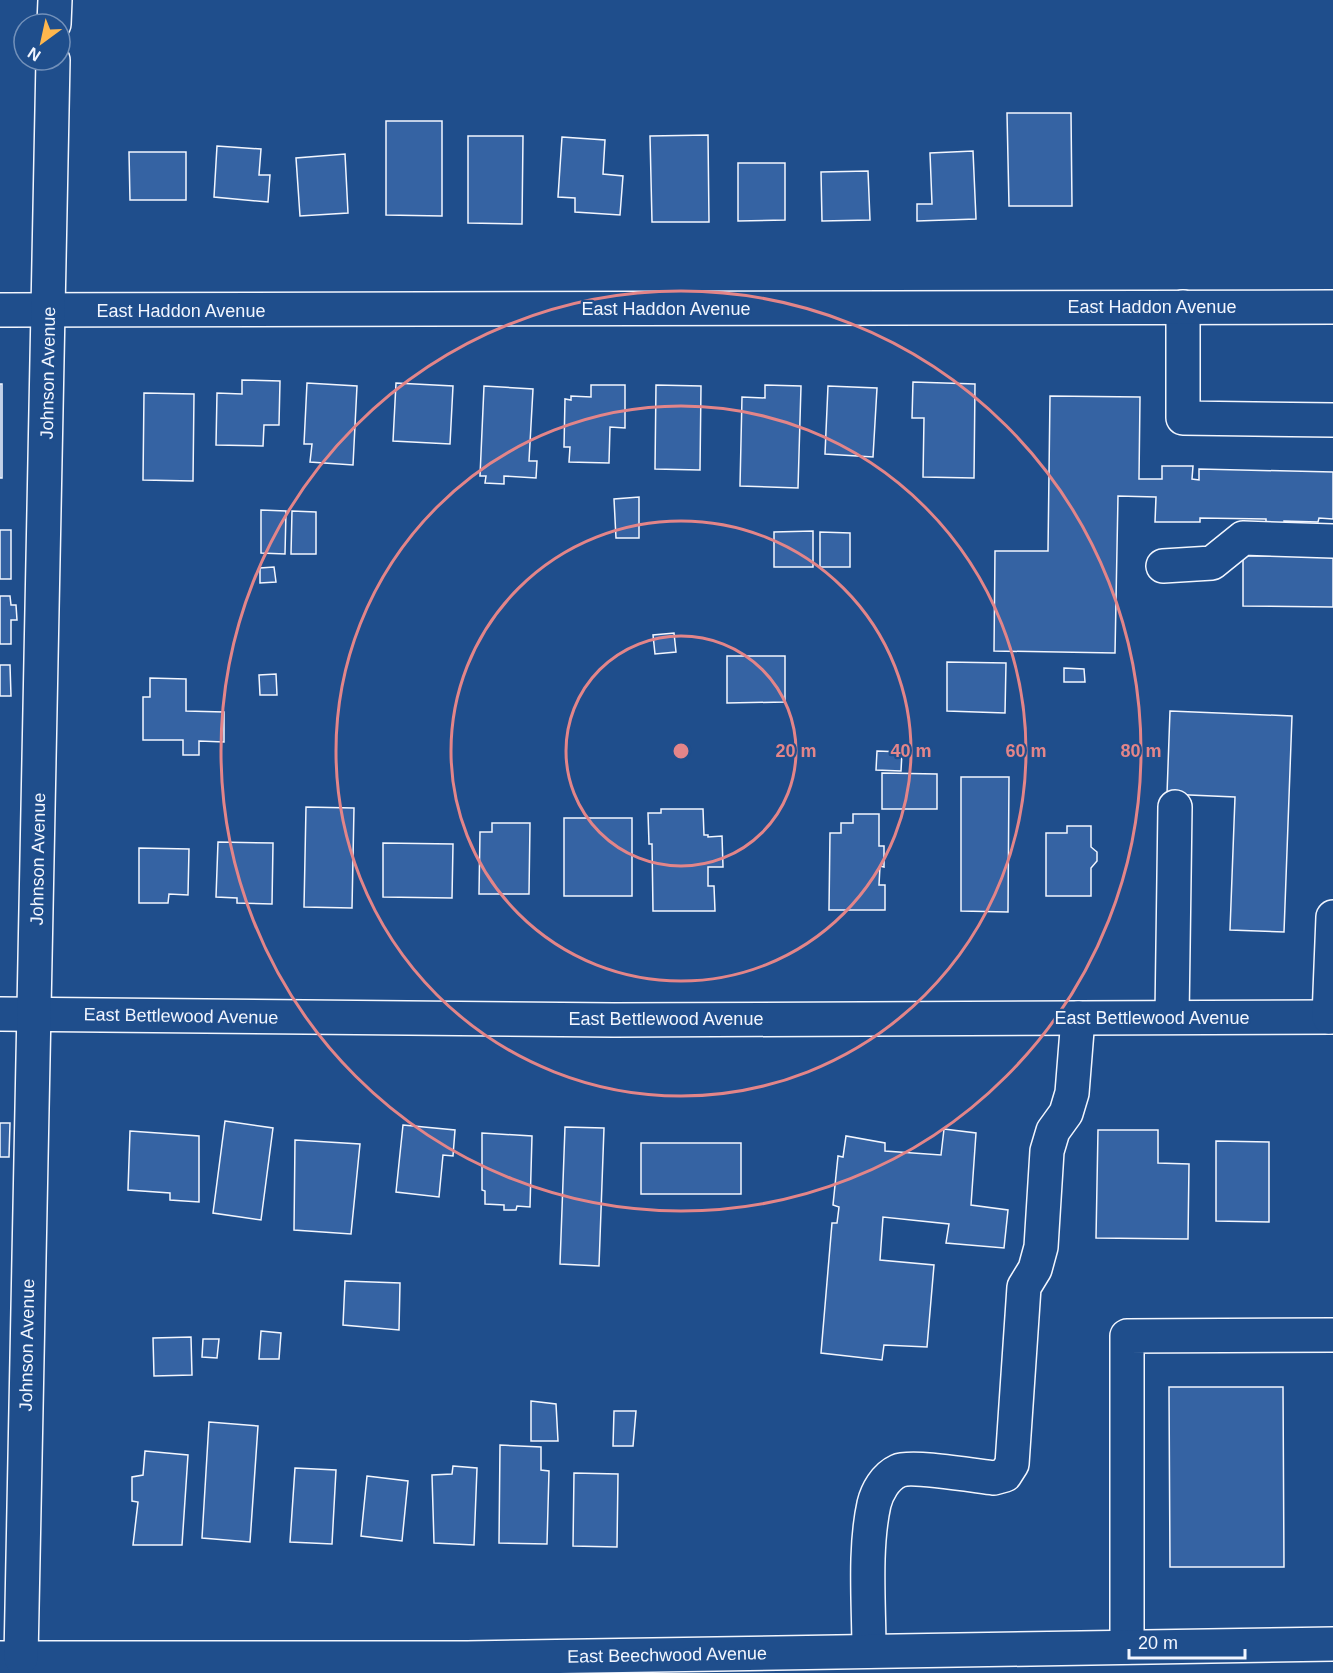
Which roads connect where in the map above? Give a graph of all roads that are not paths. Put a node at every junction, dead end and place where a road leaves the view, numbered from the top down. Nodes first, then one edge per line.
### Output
1 (53, 72) edge
2 (1183, 307) junction
3 (1333, 307) edge
4 (0, 310) edge
5 (49, 311) junction
6 (1333, 420) edge
7 (1333, 541) edge
8 (1163, 566) dead end
9 (1175, 807) dead end
10 (1333, 917) edge
11 (0, 1014) edge
12 (34, 1015) junction
13 (1172, 1017) junction
14 (1331, 1017) edge
15 (1078, 1018) junction
16 (1333, 1335) edge
17 (1333, 1644) edge
18 (1127, 1647) junction
19 (869, 1651) junction
20 (10, 1658) edge
21 (89, 1665) edge
22 (467, 1665) edge

1 - 5 street, Johnson Avenue
2 - 3 street, East Haddon Avenue
2 - 5 street, East Haddon Avenue
2 - 6 street
4 - 5 street, East Haddon Avenue
5 - 12 street, Johnson Avenue
7 - 8 street
9 - 13 street
10 - 14 street
11 - 12 street, East Bettlewood Avenue
12 - 15 street, East Bettlewood Avenue
12 - 20 street, Johnson Avenue
13 - 14 street, East Bettlewood Avenue
13 - 15 street, East Bettlewood Avenue
15 - 19 street
16 - 18 street
17 - 18 street, East Beechwood Avenue
18 - 19 street, East Beechwood Avenue
19 - 22 street, East Beechwood Avenue
20 - 21 street, East Beechwood Avenue
21 - 22 street, East Beechwood Avenue

